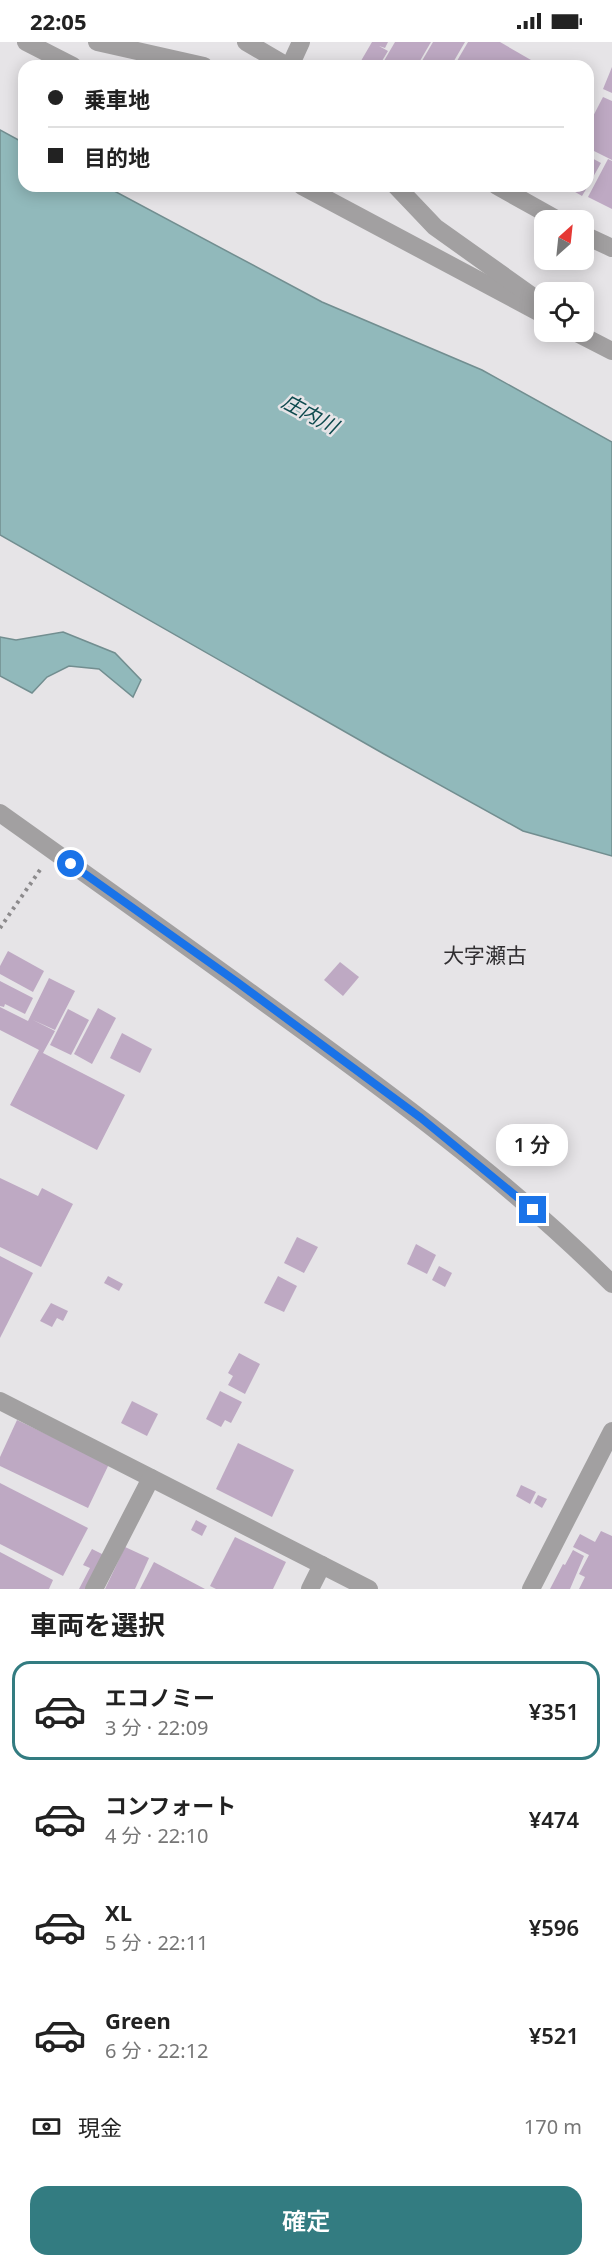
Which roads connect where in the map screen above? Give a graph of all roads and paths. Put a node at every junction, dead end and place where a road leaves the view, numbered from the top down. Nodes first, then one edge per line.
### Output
1 (26, 42) edge
2 (97, 42) edge
3 (246, 42) edge
4 (301, 42) edge
5 (61, 60) edge
6 (177, 60) edge
7 (278, 60) edge
8 (292, 60) edge
9 (313, 192) edge
10 (402, 192) edge
11 (508, 192) edge
12 (540, 210) edge
13 (594, 240) edge
14 (612, 249) edge
15 (534, 299) edge
16 (534, 310) edge
17 (594, 342) edge
18 (612, 351) edge
19 (0, 813) edge
20 (53, 851) junction
21 (0, 928) edge
22 (612, 1284) edge
23 (0, 1401) edge
24 (612, 1431) edge
25 (151, 1478) junction
26 (322, 1565) junction
27 (94, 1589) edge
28 (310, 1589) edge
29 (369, 1589) edge
30 (531, 1589) edge

1 - 5 street
2 - 6 street
3 - 7 street
4 - 8 street
9 - 16 street
10 - 15 street
11 - 12 street
13 - 14 street
17 - 18 street
19 - 20 street
20 - 21 path
20 - 22 street
23 - 25 street
24 - 30 street
25 - 26 street
25 - 27 street
26 - 28 street
26 - 29 street

